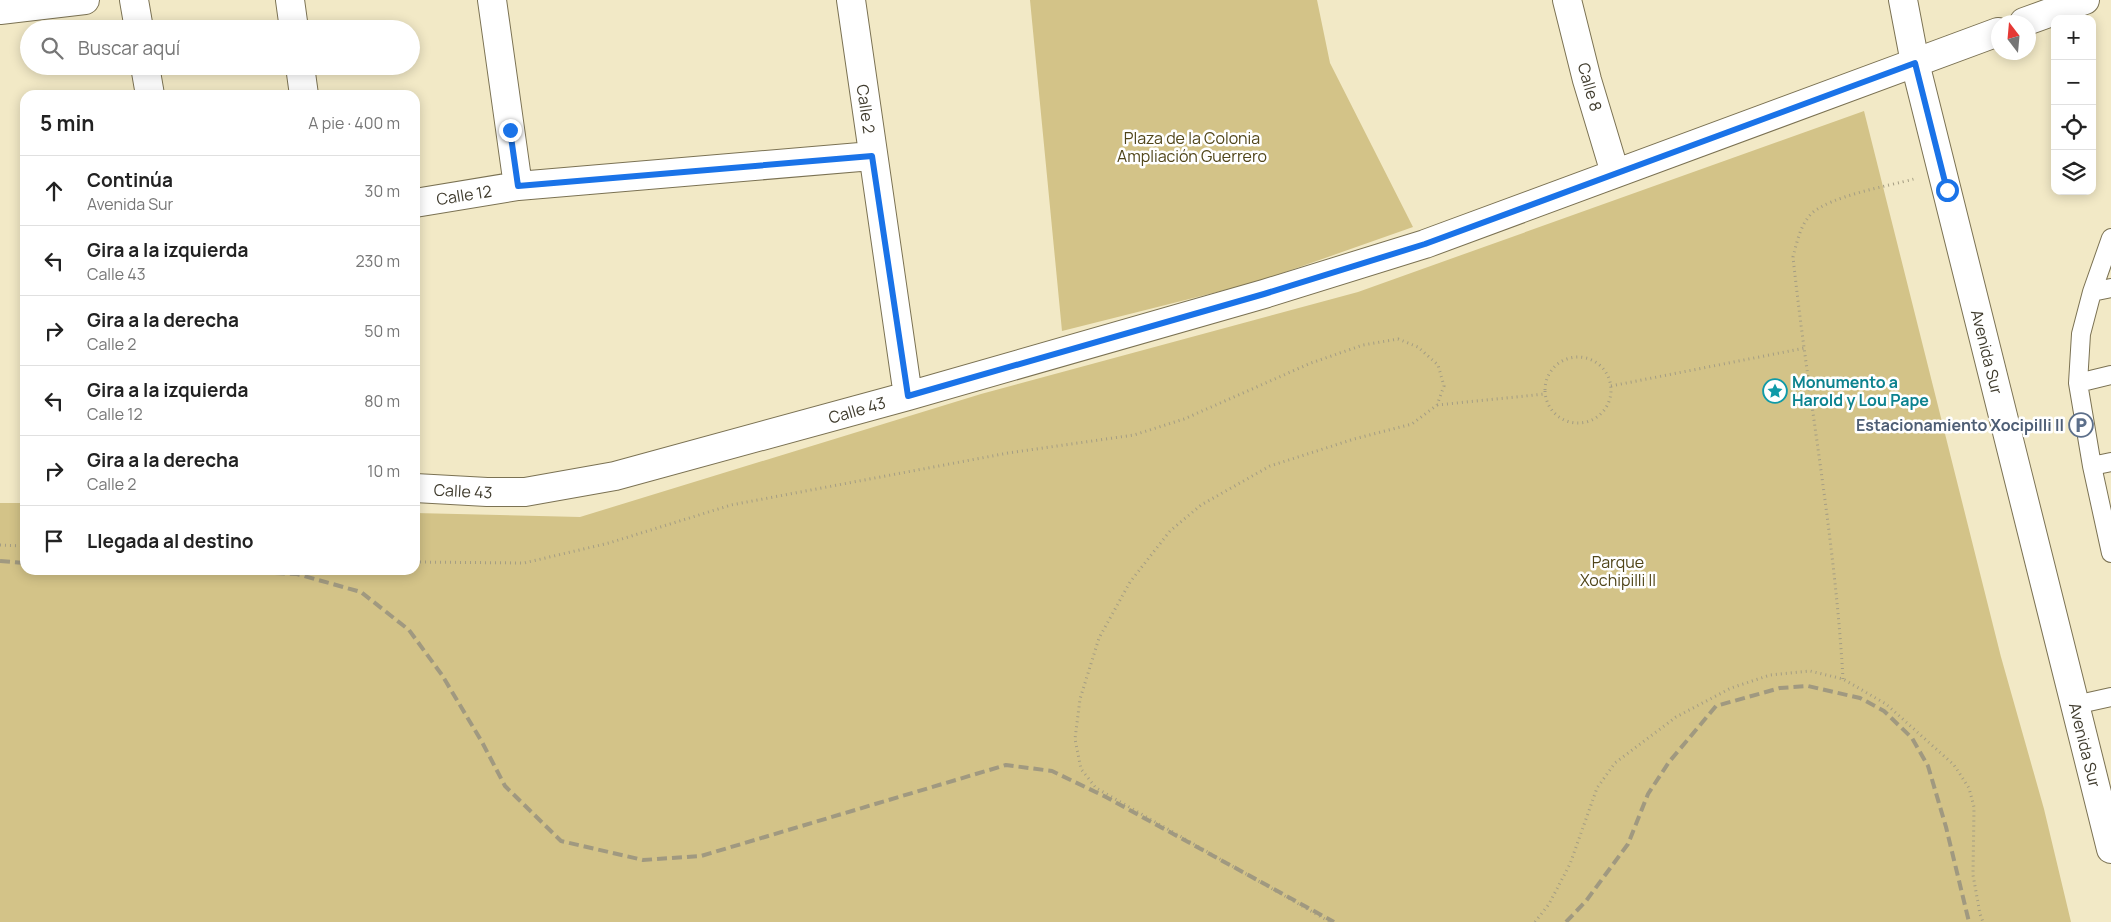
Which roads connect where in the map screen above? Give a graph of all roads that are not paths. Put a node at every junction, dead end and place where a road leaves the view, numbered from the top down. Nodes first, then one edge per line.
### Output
1 (85, 0) edge
2 (134, 0) edge
3 (290, 0) edge
4 (492, 0) edge
5 (851, 0) edge
6 (1567, 0) edge
7 (1903, 0) edge
8 (2085, 0) edge
9 (0, 10) edge
10 (2036, 18) edge
11 (137, 20) edge
12 (293, 20) edge
13 (1991, 35) edge
14 (1915, 63) junction
15 (147, 75) edge
16 (301, 75) edge
17 (149, 90) edge
18 (303, 90) edge
19 (872, 156) junction
20 (1615, 173) junction
21 (518, 186) junction
22 (420, 202) edge
23 (2111, 238) edge
24 (2111, 288) edge
25 (2092, 292) junction
26 (2111, 375) edge
27 (2078, 383) junction
28 (908, 396) junction
29 (2111, 462) edge
30 (2092, 466) junction
31 (420, 488) edge
32 (2111, 551) edge
33 (2111, 697) edge
34 (2075, 705) junction
35 (2111, 849) edge

1 - 9 street
2 - 11 street
3 - 12 street
4 - 21 street
5 - 19 street, Calle 2
6 - 20 street, Calle 8
7 - 14 street, Avenida Sur
8 - 10 street
13 - 14 street, Calle 43
14 - 20 street, Calle 43
14 - 34 street, Avenida Sur
15 - 17 street
16 - 18 street
19 - 21 street, Calle 12
19 - 28 street, Calle 2
20 - 28 street, Calle 43
21 - 22 street, Calle 12
23 - 25 lane
24 - 25 lane
25 - 27 lane
26 - 27 lane
27 - 30 lane
28 - 31 street, Calle 43
29 - 30 lane
30 - 32 lane
33 - 34 lane
34 - 35 street, Avenida Sur

